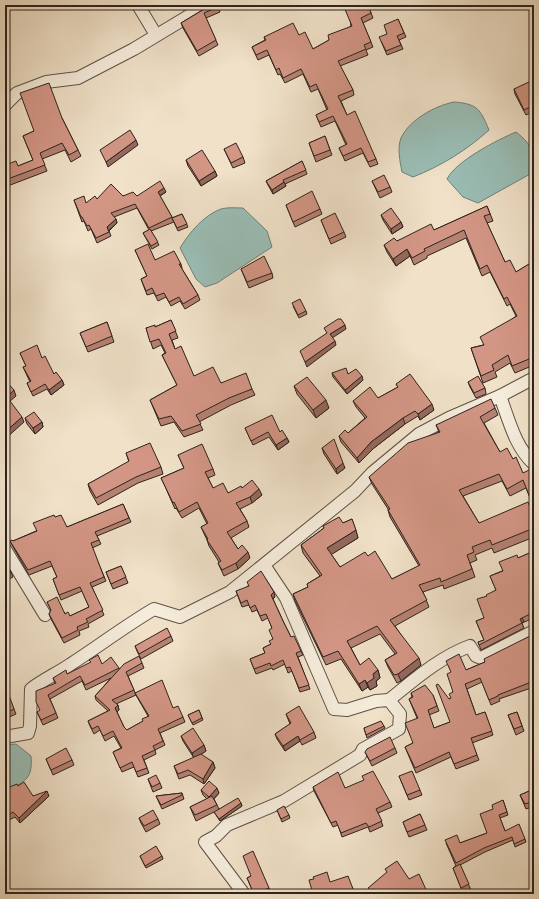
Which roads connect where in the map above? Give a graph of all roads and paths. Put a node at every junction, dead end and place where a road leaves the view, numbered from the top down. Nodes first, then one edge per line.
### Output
1 (138, 5) edge
2 (207, 5) edge
3 (156, 35) junction
4 (5, 105) edge
5 (534, 378) edge
6 (500, 396) junction
7 (534, 464) edge
8 (5, 548) edge
9 (264, 565) junction
10 (45, 615) dead end
11 (534, 631) edge
12 (389, 700) junction
13 (5, 737) edge
14 (244, 894) edge

1 - 3 street
2 - 3 street
3 - 4 street
5 - 6 street
6 - 7 street
6 - 9 street
8 - 10 street
9 - 12 street
9 - 13 street
11 - 12 street
12 - 14 street

